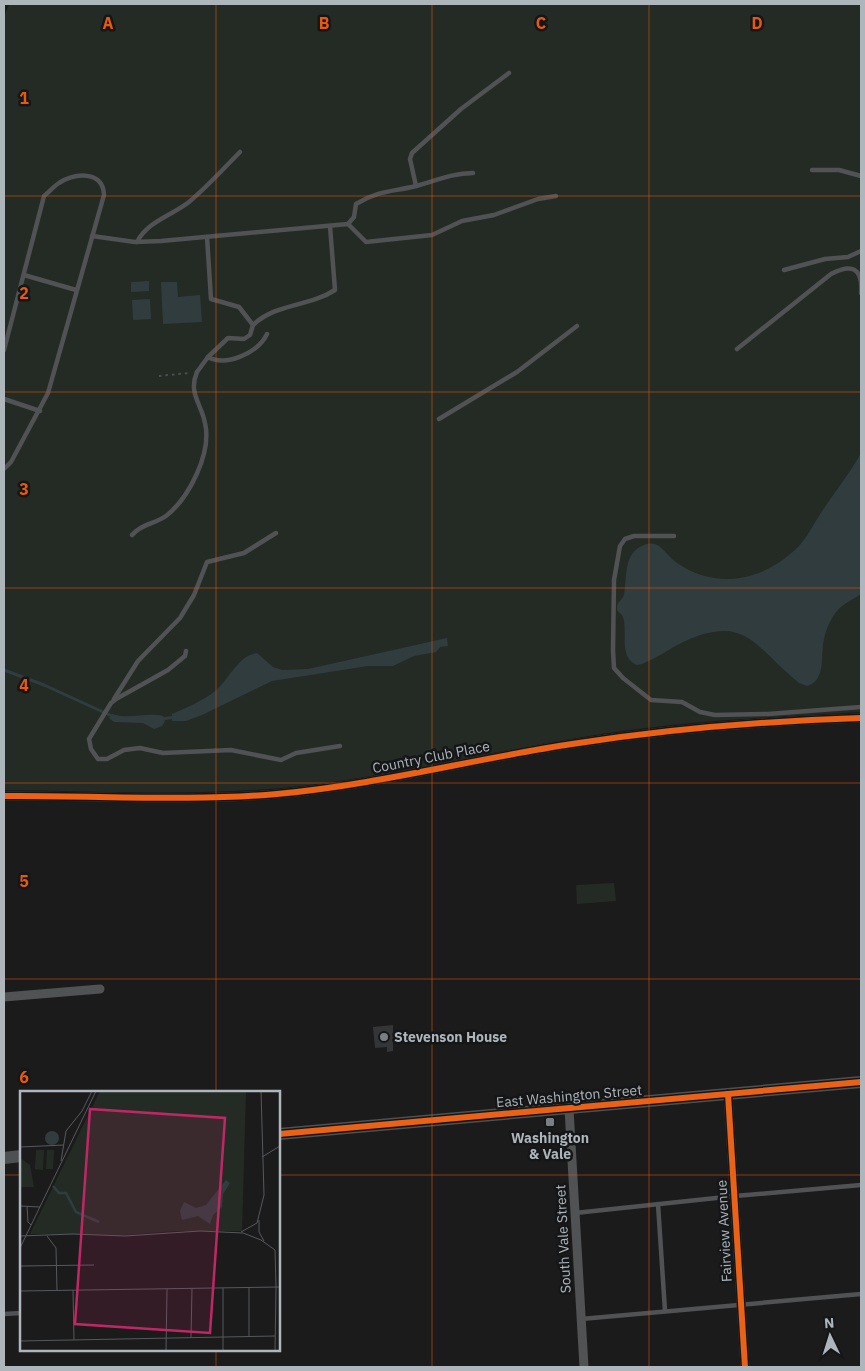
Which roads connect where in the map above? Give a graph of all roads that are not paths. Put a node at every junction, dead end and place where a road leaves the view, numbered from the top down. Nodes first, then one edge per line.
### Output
1 (509, 73) dead end
2 (240, 152) dead end
3 (812, 170) dead end
4 (473, 173) dead end
5 (861, 176) edge
6 (416, 186) junction
7 (556, 196) dead end
8 (348, 224) junction
9 (330, 226) junction
10 (92, 236) junction
11 (207, 237) junction
12 (137, 242) junction
13 (861, 251) edge
14 (784, 270) dead end
15 (24, 275) junction
16 (76, 290) junction
17 (861, 293) edge
18 (253, 325) junction
19 (577, 326) dead end
20 (267, 334) dead end
21 (737, 349) dead end
22 (4, 350) edge
23 (208, 357) junction
24 (4, 399) edge
25 (40, 411) junction
26 (438, 419) dead end
27 (4, 469) edge
28 (276, 534) dead end
29 (132, 535) dead end
30 (674, 536) dead end
31 (186, 651) dead end
32 (112, 703) junction
33 (861, 707) edge
34 (861, 718) edge
35 (340, 746) dead end
36 (4, 796) edge
37 (100, 989) dead end
38 (4, 997) edge
39 (861, 1082) edge
40 (728, 1094) junction
41 (569, 1108) junction
42 (280, 1134) edge
43 (20, 1156) edge
44 (4, 1158) edge
45 (861, 1186) edge
46 (735, 1196) junction
47 (658, 1204) junction
48 (575, 1213) junction
49 (861, 1294) edge
50 (741, 1305) junction
51 (665, 1311) junction
52 (20, 1313) edge
53 (4, 1314) edge
54 (581, 1319) junction
55 (584, 1367) edge
56 (745, 1367) edge

1 - 6 lane
2 - 12 lane
3 - 5 lane
4 - 6 lane
6 - 8 lane
7 - 8 lane
8 - 9 lane
9 - 11 lane
9 - 18 lane
10 - 12 lane
10 - 15 lane
10 - 16 lane
11 - 12 lane
11 - 18 lane
13 - 14 lane
15 - 16 lane
15 - 22 lane
16 - 25 lane
17 - 21 lane
18 - 23 lane
19 - 26 lane
20 - 23 lane
23 - 29 lane
24 - 25 lane
25 - 27 lane
28 - 32 lane
30 - 33 lane
31 - 32 lane
32 - 35 lane
34 - 36 street, Country Club Place
37 - 38 street
39 - 40 main road, East Washington Street
40 - 41 main road, East Washington Street
40 - 46 street, Fairview Avenue
41 - 42 main road, East Washington Street
41 - 48 street, South Vale Street
43 - 44 main road
45 - 46 lane
46 - 47 lane
46 - 50 street, Fairview Avenue
47 - 48 lane
47 - 51 lane
48 - 54 street, South Vale Street
49 - 50 lane
50 - 51 lane
50 - 56 street, Fairview Avenue
51 - 54 lane
52 - 53 lane
54 - 55 street, South Vale Street

